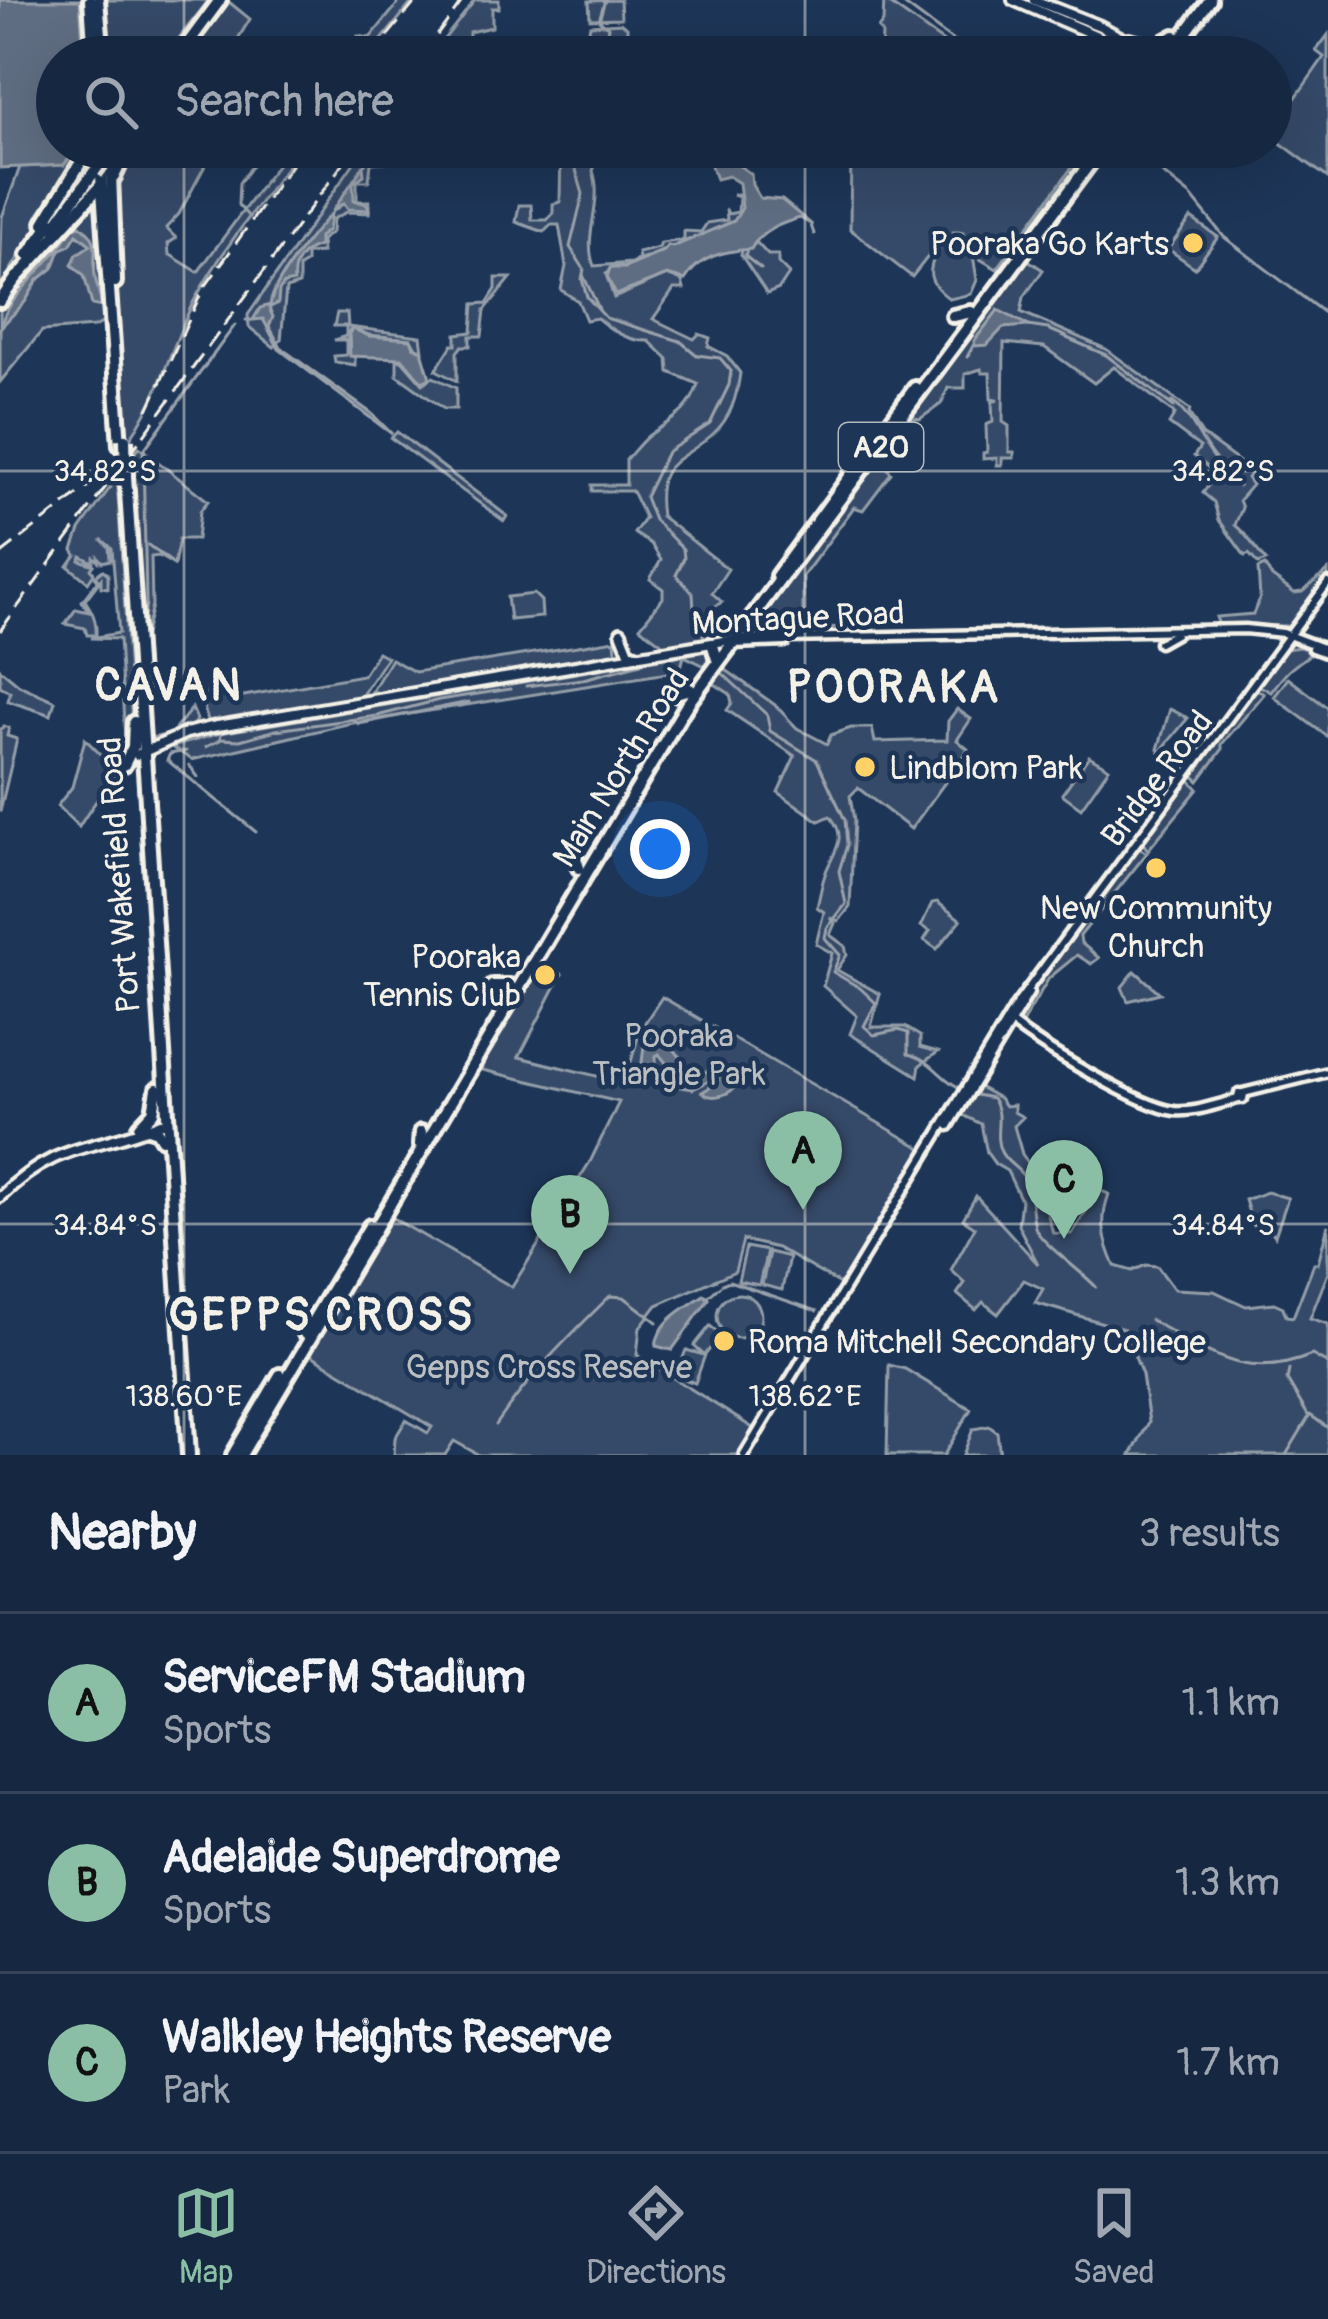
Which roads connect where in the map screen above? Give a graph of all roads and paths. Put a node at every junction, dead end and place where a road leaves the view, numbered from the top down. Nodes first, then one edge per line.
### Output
1 (94, 0) edge
2 (217, 0) edge
3 (1013, 0) edge
4 (1034, 0) edge
5 (1206, 0) edge
6 (205, 18) junction
7 (98, 36) edge
8 (189, 36) edge
9 (192, 36) edge
10 (1097, 36) edge
11 (1117, 36) edge
12 (1175, 36) edge
13 (1180, 36) edge
14 (90, 168) edge
15 (94, 168) edge
16 (103, 168) edge
17 (104, 168) edge
18 (116, 168) edge
19 (1078, 168) edge
20 (1083, 168) edge
21 (1070, 185) junction
22 (102, 193) junction
23 (106, 248) junction
24 (15, 276) junction
25 (0, 291) edge
26 (0, 301) edge
27 (958, 327) junction
28 (122, 442) junction
29 (1328, 586) edge
30 (1304, 618) junction
31 (748, 625) junction
32 (1297, 627) junction
33 (1213, 628) junction
34 (1268, 631) junction
35 (621, 632) dead end
36 (1174, 634) junction
37 (874, 635) junction
38 (1117, 636) junction
39 (752, 638) junction
40 (1286, 639) junction
41 (733, 642) junction
42 (1303, 642) junction
43 (1159, 643) dead end
44 (715, 652) junction
45 (1328, 652) edge
46 (628, 655) junction
47 (680, 701) junction
48 (205, 724) junction
49 (138, 726) junction
50 (228, 728) junction
51 (191, 736) junction
52 (144, 752) junction
53 (138, 780) junction
54 (143, 819) junction
55 (581, 862) junction
56 (148, 884) junction
57 (158, 910) junction
58 (547, 935) junction
59 (149, 947) junction
60 (1040, 975) junction
61 (1025, 992) junction
62 (1017, 1014) junction
63 (1011, 1023) junction
64 (1021, 1028) junction
65 (157, 1029) junction
66 (1002, 1034) junction
67 (158, 1072) junction
68 (1328, 1072) edge
69 (164, 1106) junction
70 (161, 1123) junction
71 (143, 1128) junction
72 (424, 1138) junction
73 (165, 1143) junction
74 (172, 1188) junction
75 (2, 1191) edge
76 (165, 1208) junction
77 (347, 1272) junction
78 (174, 1288) junction
79 (186, 1455) edge
80 (237, 1455) edge
81 (746, 1455) edge

1 - 7 highway
2 - 6 highway
3 - 10 main road
4 - 11 main road
5 - 12 highway
5 - 13 highway
6 - 8 highway
6 - 9 highway
14 - 24 highway
15 - 24 highway, bridge
16 - 22 highway
17 - 23 highway
18 - 22 highway
19 - 21 highway
20 - 21 highway
21 - 27 highway
22 - 23 highway
22 - 24 highway
22 - 28 highway, Port Wakefield Road
23 - 28 highway, Port Wakefield Road
24 - 25 highway
24 - 26 highway
27 - 31 highway, Main North Road / A20
27 - 41 highway, Main North Road / A20
28 - 49 highway, Port Wakefield Road, bridge
29 - 30 main road, Bridge Road
30 - 32 main road, Bridge Road
30 - 42 main road
31 - 39 highway
31 - 41 highway, Main North Road / A20
32 - 34 main road
32 - 40 main road, Bridge Road
33 - 34 main road, Montague Road
33 - 36 main road, Montague Road
33 - 38 main road, Montague Road
33 - 40 main road, Montague Road
34 - 40 main road, Montague Road
35 - 46 main road
36 - 38 main road, Montague Road
36 - 43 main road
37 - 38 main road, Montague Road
37 - 39 main road, Montague Road
37 - 41 main road, Montague Road
39 - 41 main road, Montague Road
40 - 42 main road, Montague Road
40 - 60 main road, Bridge Road
41 - 44 highway, Main North Road / A20
41 - 46 main road, Montague Road
41 - 47 highway, Main North Road / A20
42 - 45 main road, Montague Road
44 - 46 main road, Montague Road
44 - 47 highway, Main North Road / A20
46 - 48 main road, Montague Road
46 - 50 main road
47 - 55 highway, Main North Road / A20
48 - 50 main road
48 - 51 main road
48 - 52 main road
49 - 52 highway
49 - 53 highway, Port Wakefield Road
50 - 51 main road
51 - 52 main road
52 - 53 highway, Port Wakefield Road
52 - 54 highway, Port Wakefield Road
53 - 54 highway, Port Wakefield Road
54 - 56 highway, Port Wakefield Road
55 - 58 highway, Main North Road / A20
55 - 58 highway, Main North Road / A20
56 - 57 highway
56 - 59 highway, Port Wakefield Road
57 - 59 highway
57 - 65 highway, Port Wakefield Road
58 - 72 highway, Main North Road / A20
58 - 72 highway, Main North Road / A20
59 - 65 highway, Port Wakefield Road
60 - 61 main road, Bridge Road
60 - 62 main road, Bridge Road
61 - 63 main road
61 - 66 main road, Bridge Road
62 - 63 main road, Bridge Road
62 - 64 main road
63 - 64 main road
63 - 66 main road, Bridge Road
64 - 66 main road
64 - 68 main road
65 - 67 highway, Port Wakefield Road
65 - 69 highway, Port Wakefield Road
66 - 81 main road, Bridge Road
67 - 70 highway, Port Wakefield Road
67 - 71 highway
69 - 70 highway
69 - 73 highway, Port Wakefield Road
70 - 71 main road
70 - 73 highway
71 - 73 highway
71 - 75 main road
72 - 77 highway, Main North Road / A20
72 - 77 highway, Main North Road / A20
73 - 74 highway, Port Wakefield Road
73 - 76 highway, Port Wakefield Road
74 - 76 highway
74 - 78 highway, Port Wakefield Road
76 - 78 highway, Port Wakefield Road
77 - 80 highway, Main North Road / A20
78 - 79 highway, Port Wakefield Road

